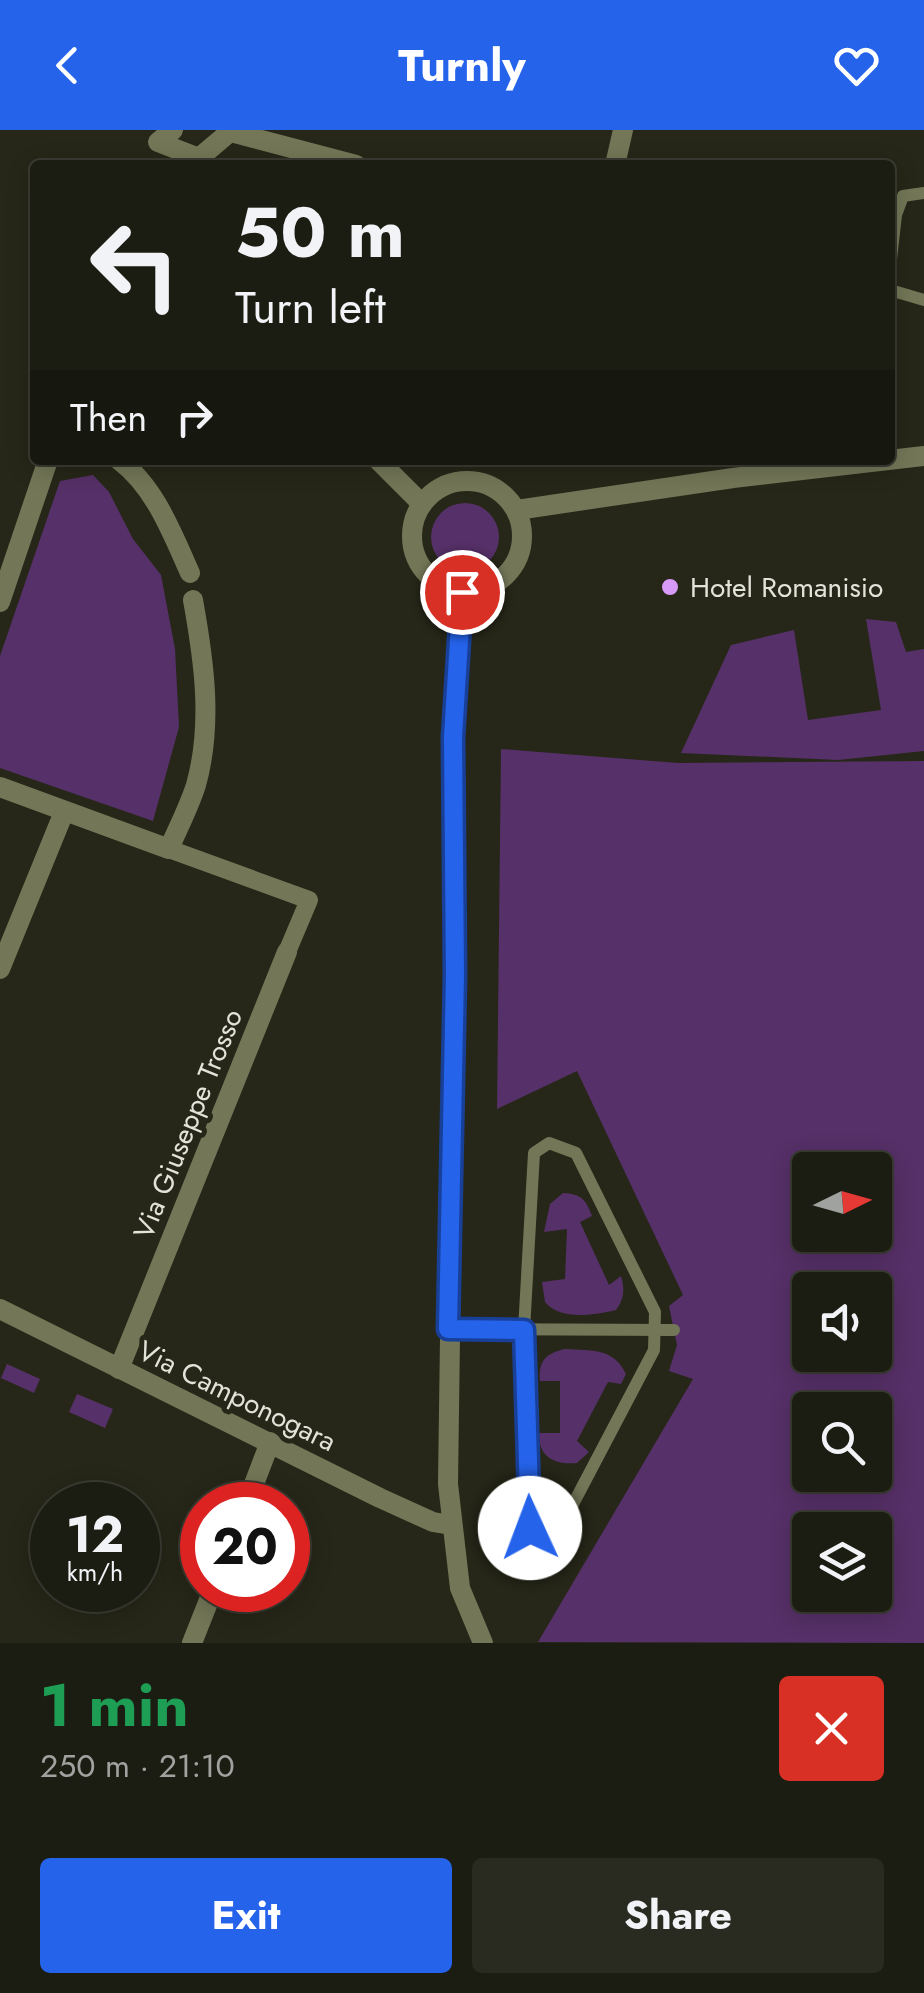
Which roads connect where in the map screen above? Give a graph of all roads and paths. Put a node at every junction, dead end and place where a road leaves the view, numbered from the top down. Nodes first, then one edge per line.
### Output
1 (623, 130) edge
2 (232, 131) edge
3 (164, 133) edge
4 (172, 160) edge
5 (200, 160) edge
6 (202, 160) edge
7 (338, 160) edge
8 (616, 160) edge
9 (924, 193) edge
10 (895, 224) edge
11 (895, 291) edge
12 (924, 300) edge
13 (924, 456) edge
14 (895, 459) edge
15 (46, 465) edge
16 (126, 465) edge
17 (383, 465) edge
18 (846, 465) edge
19 (421, 504) junction
20 (517, 510) junction
21 (190, 574) dead end
22 (462, 592) junction
23 (193, 600) dead end
24 (0, 602) edge
25 (0, 788) edge
26 (64, 812) junction
27 (169, 849) junction
28 (287, 952) joint
29 (1, 961) edge
30 (0, 1310) edge
31 (448, 1329) junction
32 (524, 1330) junction
33 (654, 1330) junction
34 (674, 1330) dead end
35 (120, 1368) junction
36 (270, 1442) junction
37 (255, 1482) edge
38 (451, 1525) junction
39 (204, 1612) edge
40 (192, 1643) edge
41 (484, 1643) edge

1 - 8 street
2 - 6 street
2 - 7 street
3 - 4 street
3 - 5 street
9 - 10 lane
11 - 12 lane
13 - 14 street
15 - 24 street
16 - 21 street
17 - 19 street
18 - 20 street
19 - 20 street
19 - 22 street
20 - 22 street
22 - 31 street
23 - 27 street
25 - 26 street
26 - 27 street
26 - 29 street
27 - 28 street, Via Giuseppe Trosso
28 - 35 street, Via Giuseppe Trosso
30 - 35 street, Via Camponogara
31 - 32 lane
31 - 38 street
32 - 33 lane
32 - 33 lane
32 - 33 lane
33 - 34 lane
35 - 36 street, Via Camponogara
36 - 37 street
36 - 38 street, Via Camponogara
38 - 41 street
39 - 40 street

